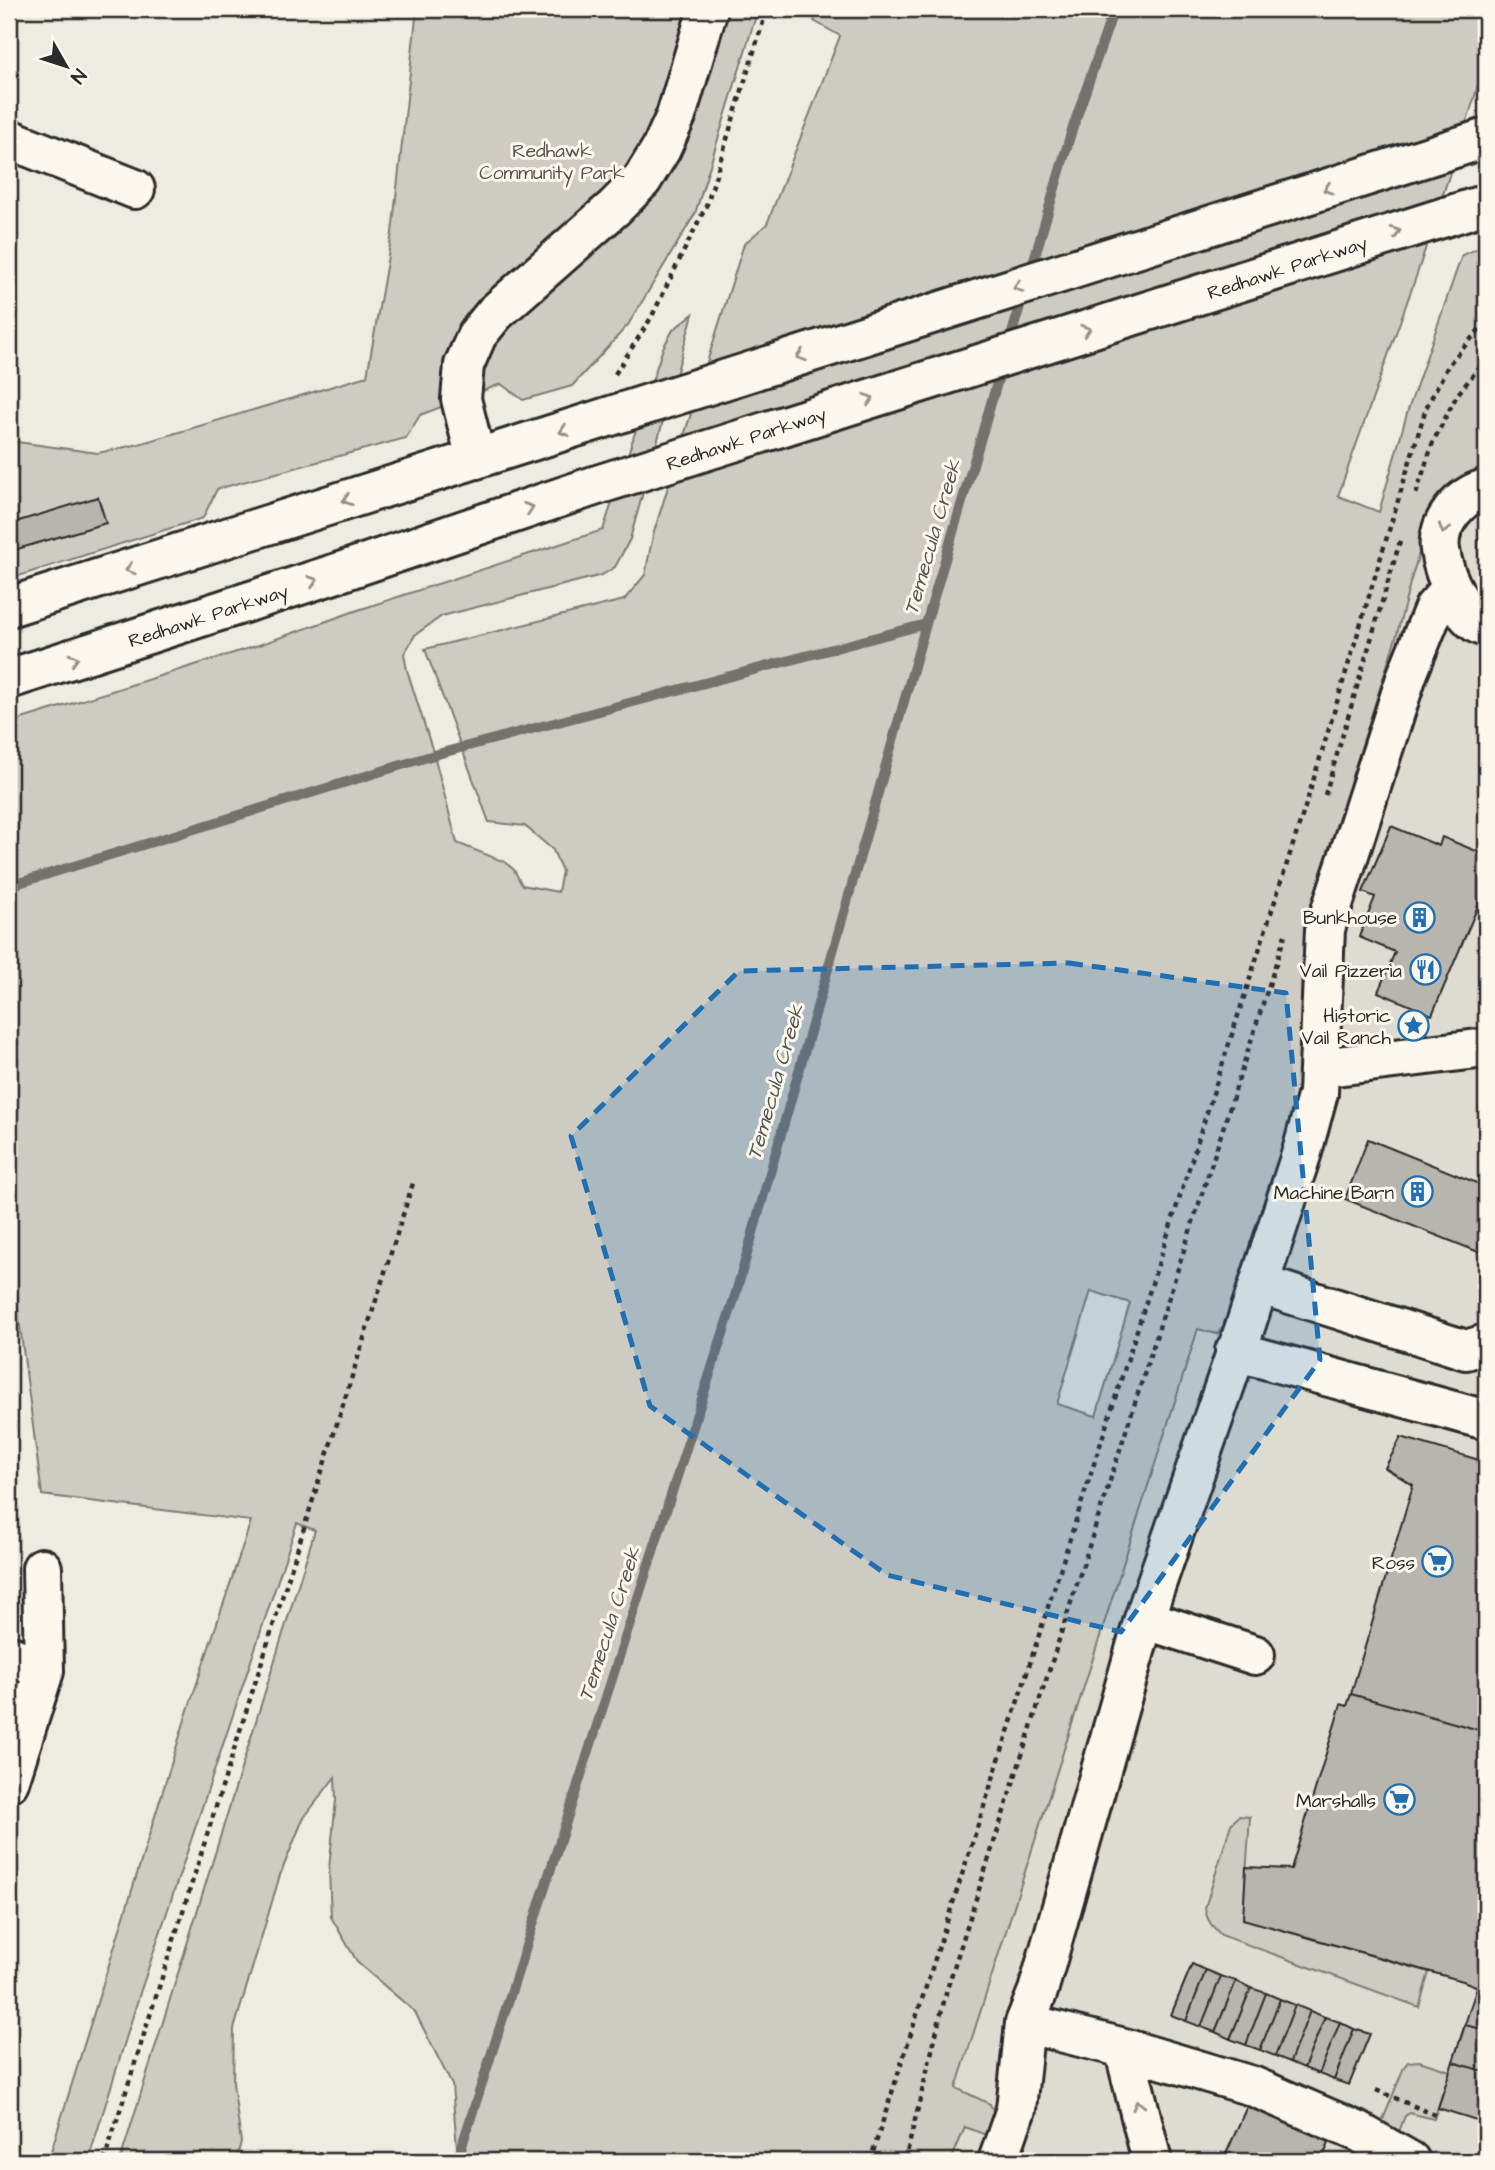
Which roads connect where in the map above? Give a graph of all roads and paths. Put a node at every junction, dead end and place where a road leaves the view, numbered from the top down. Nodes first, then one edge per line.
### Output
1 (708, 9) edge
2 (767, 9) edge
3 (1486, 138) edge
4 (9, 139) edge
5 (135, 189) dead end
6 (1486, 204) edge
7 (1486, 322) edge
8 (579, 426) junction
9 (476, 459) junction
10 (1486, 489) edge
11 (1452, 588) junction
12 (9, 607) edge
13 (1486, 627) edge
14 (9, 680) edge
15 (1486, 1048) edge
16 (1319, 1068) junction
17 (414, 1180) dead end
18 (1259, 1284) junction
19 (1486, 1344) edge
20 (1235, 1351) junction
21 (1131, 1414) dead end
22 (1486, 1420) edge
23 (42, 1568) dead end
24 (1144, 1619) junction
25 (9, 1655) edge
26 (1255, 1655) dead end
27 (44, 1671) junction
28 (9, 1782) edge
29 (1025, 2023) junction
30 (1124, 2049) junction
31 (1376, 2090) dead end
32 (1435, 2115) dead end
33 (104, 2161) edge
34 (870, 2161) edge
35 (905, 2161) edge
36 (998, 2161) edge
37 (1152, 2161) edge
38 (1410, 2161) edge

1 - 9 main road
2 - 8 path
3 -> 8 main road
4 - 5 main road
14 -> 6 main road, Redhawk Parkway
7 - 34 path
8 -> 9 main road
9 -> 12 main road
10 -> 11 main road
11 - 13 main road
11 - 16 main road
15 - 16 main road
16 - 18 main road
17 - 33 path
18 - 19 main road
18 - 20 main road
20 - 22 main road
20 - 24 main road
21 - 35 path
23 - 27 main road
24 - 26 main road
24 - 29 main road
25 - 27 main road
27 - 28 main road
29 - 30 main road
29 - 36 main road
37 -> 30 main road
30 - 38 main road
31 - 32 path

